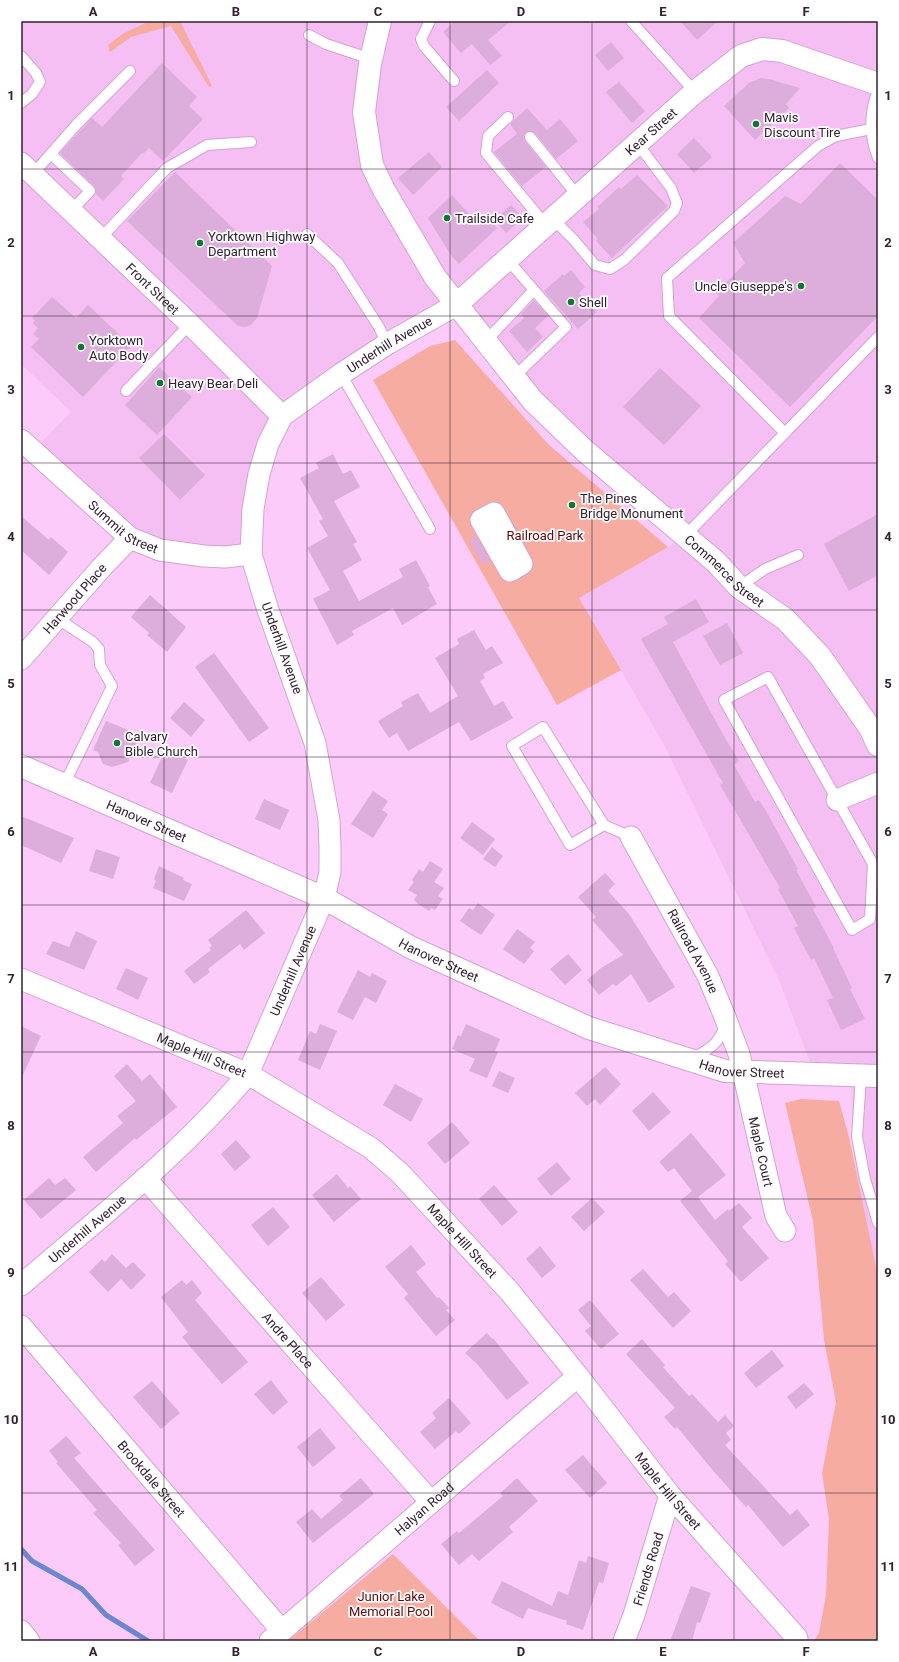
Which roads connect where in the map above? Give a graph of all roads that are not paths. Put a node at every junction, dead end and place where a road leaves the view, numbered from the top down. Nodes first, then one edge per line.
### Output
1 (380, 21) edge
2 (430, 21) edge
3 (631, 21) edge
4 (309, 35) dead end
5 (21, 56) edge
6 (371, 59) junction
7 (130, 71) dead end
8 (454, 81) dead end
9 (878, 84) edge
10 (878, 91) edge
11 (695, 92) junction
12 (21, 103) edge
13 (508, 117) dead end
14 (871, 129) junction
15 (530, 137) dead end
16 (251, 142) dead end
17 (637, 143) junction
18 (51, 154) junction
19 (878, 158) edge
20 (27, 169) edge
21 (577, 195) junction
22 (72, 212) junction
23 (549, 221) junction
24 (307, 234) dead end
25 (100, 239) junction
26 (507, 259) junction
27 (533, 291) junction
28 (456, 305) junction
29 (190, 324) junction
30 (878, 337) edge
31 (486, 341) junction
32 (387, 344) junction
33 (341, 374) junction
34 (514, 376) junction
35 (126, 391) dead end
36 (282, 416) junction
37 (785, 433) junction
38 (21, 440) edge
39 (430, 529) dead end
40 (685, 536) junction
41 (130, 538) junction
42 (251, 554) junction
43 (798, 555) dead end
44 (739, 587) junction
45 (58, 618) junction
46 (21, 659) edge
47 (878, 745) edge
48 (21, 766) edge
49 (878, 783) edge
50 (64, 785) junction
51 (837, 800) junction
52 (604, 825) junction
53 (631, 837) joint
54 (324, 898) junction
55 (21, 979) edge
56 (726, 1020) junction
57 (689, 1059) junction
58 (742, 1071) junction
59 (248, 1074) junction
60 (869, 1076) edge
61 (145, 1178) junction
62 (878, 1223) edge
63 (786, 1231) dead end
64 (21, 1285) edge
65 (21, 1326) edge
66 (578, 1376) junction
67 (670, 1495) junction
68 (431, 1502) junction
69 (21, 1631) edge
70 (276, 1636) edge
71 (797, 1638) dead end
72 (29, 1641) edge
73 (624, 1641) edge

1 - 6 street
2 - 8 lane
3 - 11 lane
4 - 6 lane
5 - 12 lane
6 - 28 street
7 - 18 lane
9 - 11 street, Kear Street
10 - 14 lane
11 - 17 street, Kear Street
13 - 23 lane
14 - 19 lane
14 - 37 lane
15 - 21 lane
16 - 25 lane
17 - 21 street, Kear Street
17 - 23 lane
18 - 20 lane
18 - 22 lane
20 - 22 street, Front Street
21 - 23 street, Kear Street
22 - 25 street, Front Street
23 - 26 street, Kear Street
24 - 32 lane
25 - 29 street, Front Street
26 - 27 lane
26 - 28 street, Kear Street
27 - 31 lane
27 - 34 lane
28 - 31 street, Commerce Street
28 - 32 street, Underhill Avenue
29 - 35 lane
29 - 36 street, Front Street
30 - 37 lane
31 - 34 street, Commerce Street
32 - 33 street, Underhill Avenue
33 - 36 street, Underhill Avenue
33 - 39 lane
34 - 40 street, Commerce Street
36 - 42 street, Underhill Avenue
37 - 40 lane
38 - 41 street, Summit Street
40 - 44 street, Commerce Street
41 - 42 street, Summit Street
41 - 45 street, Harwood Place
42 - 54 street, Underhill Avenue
43 - 44 lane
44 - 47 street, Commerce Street
45 - 46 street, Harwood Place
45 - 50 lane
48 - 50 street, Hanover Street
49 - 51 street
50 - 54 street, Hanover Street
51 - 51 lane
52 - 52 lane
52 - 53 lane
53 - 56 street, Railroad Avenue
54 - 57 street, Hanover Street
54 - 59 street, Underhill Avenue
55 - 59 street, Maple Hill Street
56 - 57 lane
56 - 58 street, Railroad Avenue
57 - 58 street, Hanover Street
58 - 60 street, Hanover Street
58 - 63 street, Maple Court
59 - 61 street, Underhill Avenue
59 - 66 street, Maple Hill Street
60 - 62 lane
61 - 64 street, Underhill Avenue
61 - 68 street, Andre Place
65 - 70 street, Brookdale Street
66 - 67 street, Maple Hill Street
66 - 68 street, Halyan Road
67 - 71 street, Maple Hill Street
67 - 73 street, Friends Road
68 - 70 street, Halyan Road
69 - 72 street

